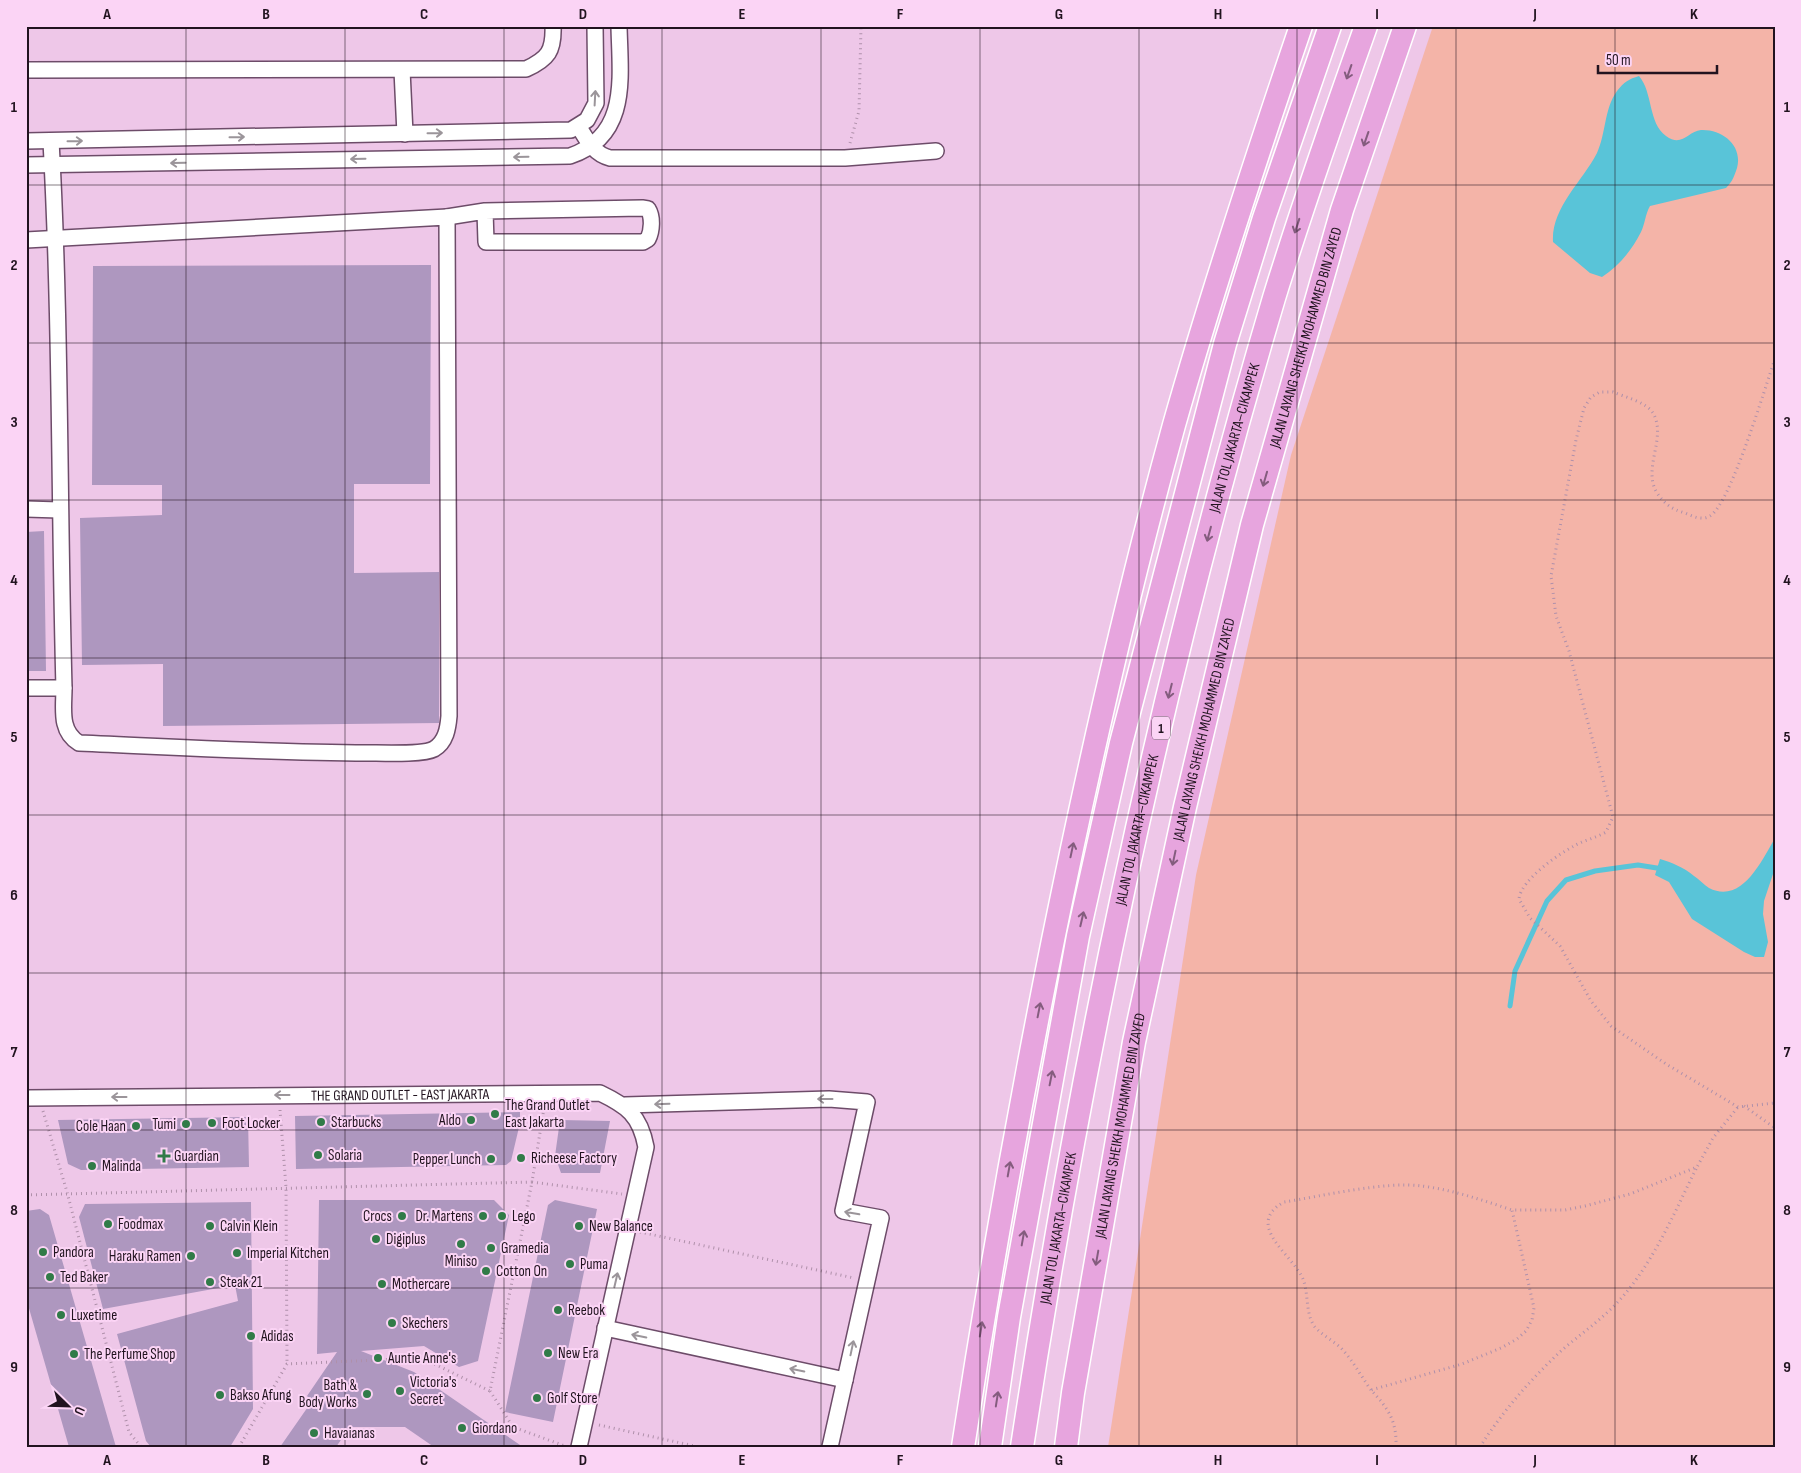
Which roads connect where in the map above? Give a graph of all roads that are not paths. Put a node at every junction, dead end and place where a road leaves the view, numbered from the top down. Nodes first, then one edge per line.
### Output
1 (553, 26) edge
2 (595, 26) edge
3 (619, 26) edge
4 (1301, 26) edge
5 (1330, 26) edge
6 (1366, 26) edge
7 (1404, 26) edge
8 (26, 70) edge
9 (402, 70) junction
10 (579, 126) junction
11 (405, 134) junction
12 (26, 141) edge
13 (51, 142) junction
14 (592, 147) junction
15 (936, 151) dead end
16 (26, 165) edge
17 (53, 165) junction
18 (485, 211) junction
19 (447, 217) junction
20 (57, 239) junction
21 (26, 240) edge
22 (26, 509) edge
23 (59, 510) junction
24 (26, 688) edge
25 (64, 688) junction
26 (32, 1098) edge
27 (624, 1105) junction
28 (605, 1328) junction
29 (845, 1380) junction
30 (579, 1447) edge
31 (830, 1447) edge
32 (963, 1447) edge
33 (990, 1447) edge
34 (1022, 1447) edge
35 (1066, 1447) edge

1 - 9 street
10 -> 2 street
3 - 14 street
32 -> 4 highway
33 -> 5 highway
6 -> 34 highway, JALAN TOL JAKARTA–CIKAMPEK / 1
7 -> 35 highway, JALAN LAYANG SHEIKH MOHAMMED BIN ZAYED
8 - 9 street
9 - 11 street
11 -> 10 street
10 - 14 street
13 -> 11 street
12 - 13 street
13 - 17 street
14 - 15 street
14 -> 17 street
16 - 17 street
17 - 20 street
18 - 18 street
18 - 19 street
19 - 20 street
19 - 25 street
20 - 21 street
20 - 23 street
22 - 23 street
23 - 25 street
24 - 25 street
27 -> 26 street, THE GRAND OUTLET - EAST JAKARTA
28 -> 27 street, THE GRAND OUTLET - EAST JAKARTA
29 -> 27 street
29 -> 28 street
28 - 30 street, THE GRAND OUTLET - EAST JAKARTA
29 - 31 street

